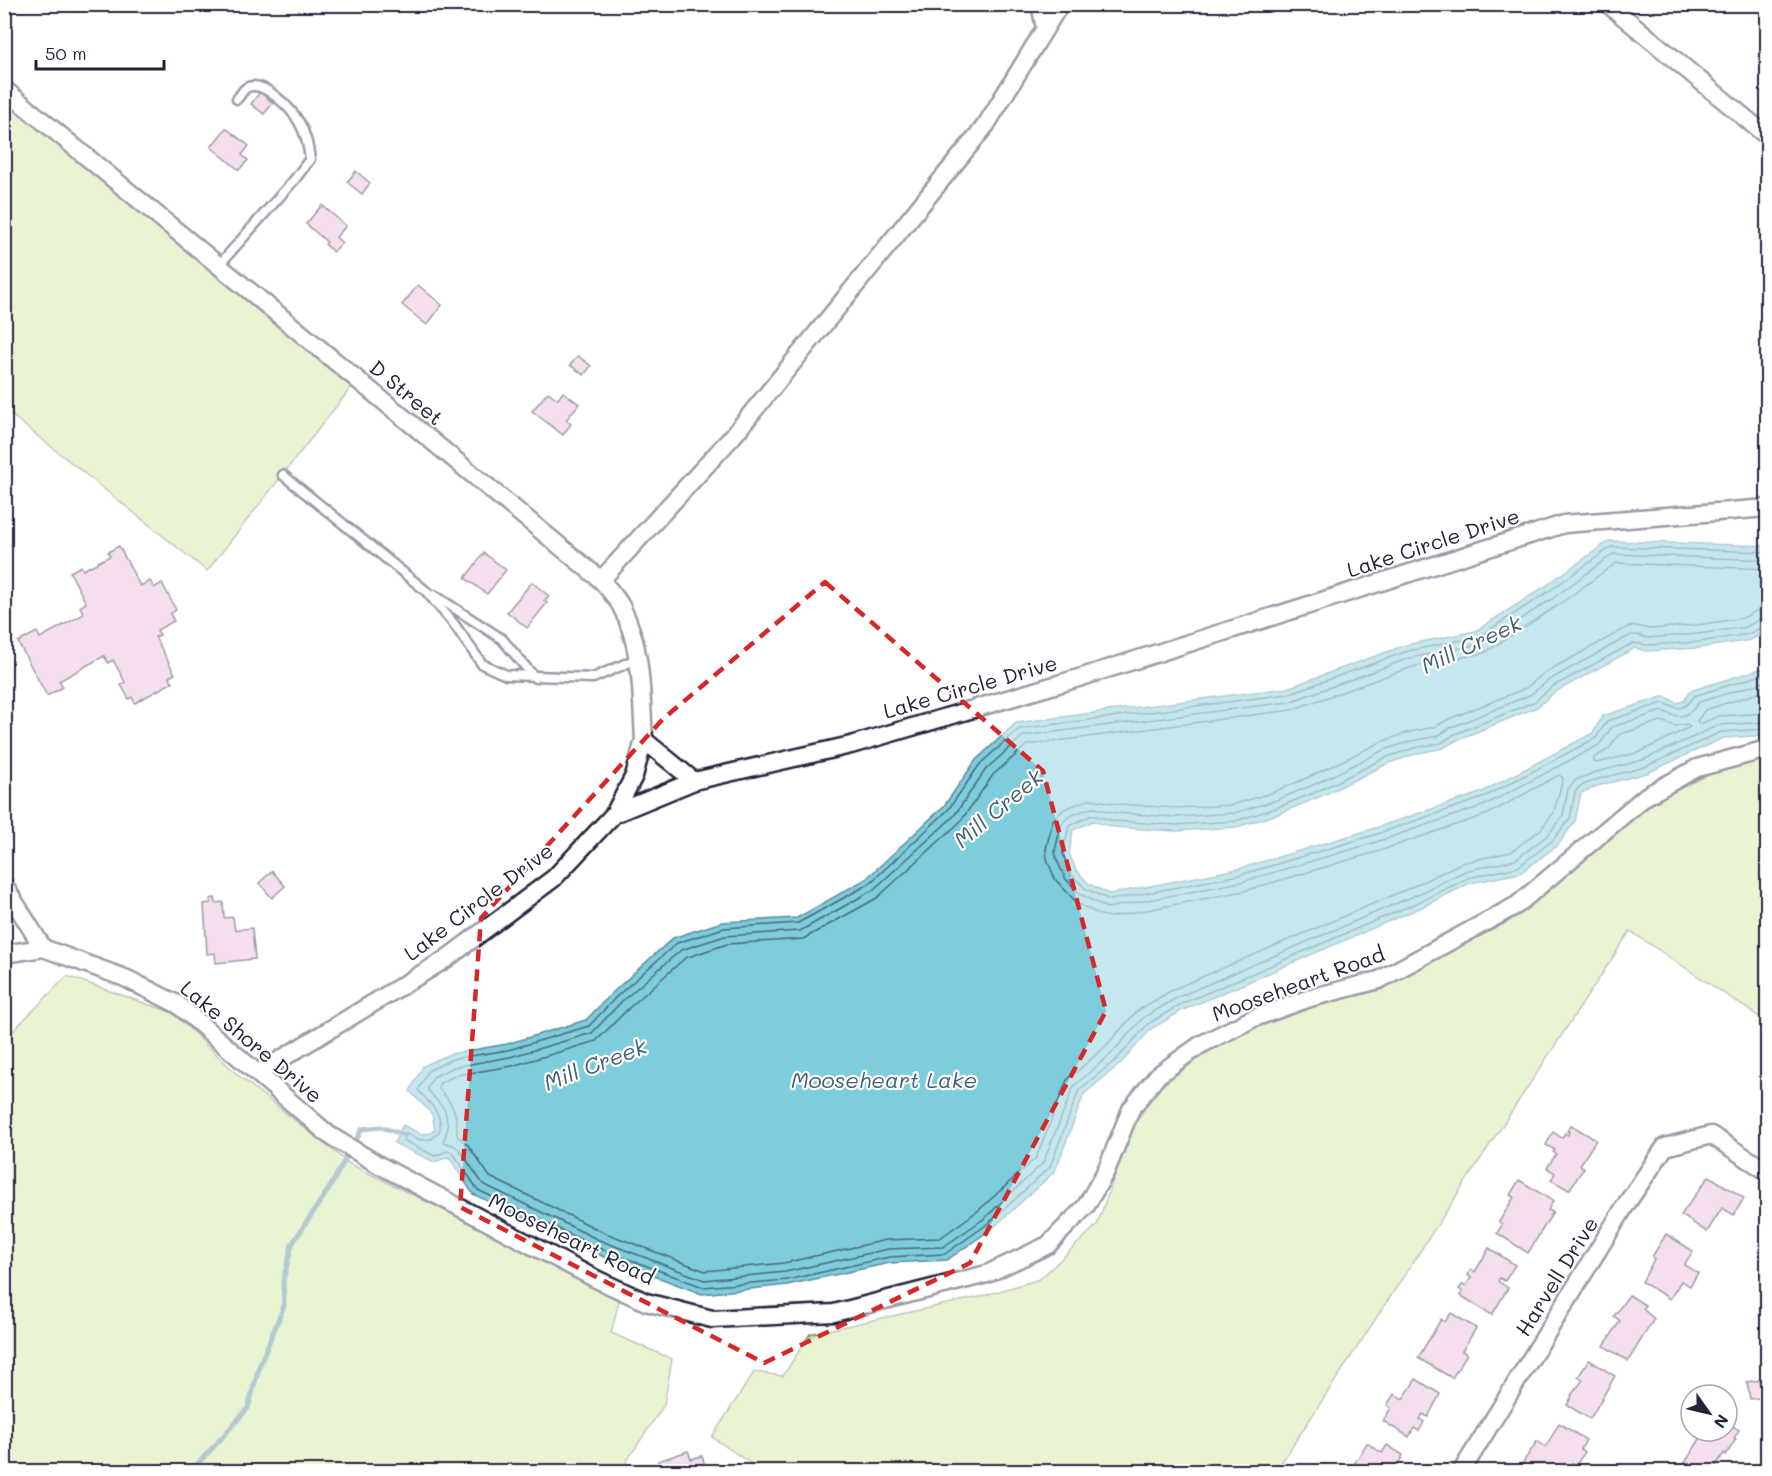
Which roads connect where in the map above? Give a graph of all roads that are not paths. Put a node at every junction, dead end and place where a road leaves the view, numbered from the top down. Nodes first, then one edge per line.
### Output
1 (1040, 4) edge
2 (1060, 4) edge
3 (1608, 4) edge
4 (1045, 28) junction
5 (4, 88) edge
6 (237, 99) dead end
7 (1767, 137) edge
8 (219, 266) junction
9 (284, 475) dead end
10 (1767, 508) edge
11 (601, 580) junction
12 (426, 591) junction
13 (639, 658) junction
14 (535, 678) junction
15 (644, 740) junction
16 (1767, 751) edge
17 (694, 781) junction
18 (614, 814) junction
19 (4, 885) edge
20 (43, 948) junction
21 (4, 954) edge
22 (258, 1073) junction
23 (329, 1135) joint
24 (1767, 1173) edge
25 (1461, 1472) edge

1 - 4 street
2 - 4 street
3 - 7 street
4 - 11 street
5 - 8 street, D Street
6 - 8 lane
8 - 11 street, D Street
9 - 12 lane
10 - 17 street, Lake Circle Drive
11 - 13 street, D Street
12 - 14 lane
12 - 14 lane
13 - 14 lane
13 - 15 street, D Street
15 - 17 street
15 - 18 street, D Street
16 - 23 street, Mooseheart Road
17 - 18 street, Lake Circle Drive
18 - 22 street, Lake Circle Drive
19 - 20 street
20 - 21 street
20 - 22 street, Lake Shore Drive
22 - 23 street, Lake Shore Drive
24 - 25 street, Harvell Drive

